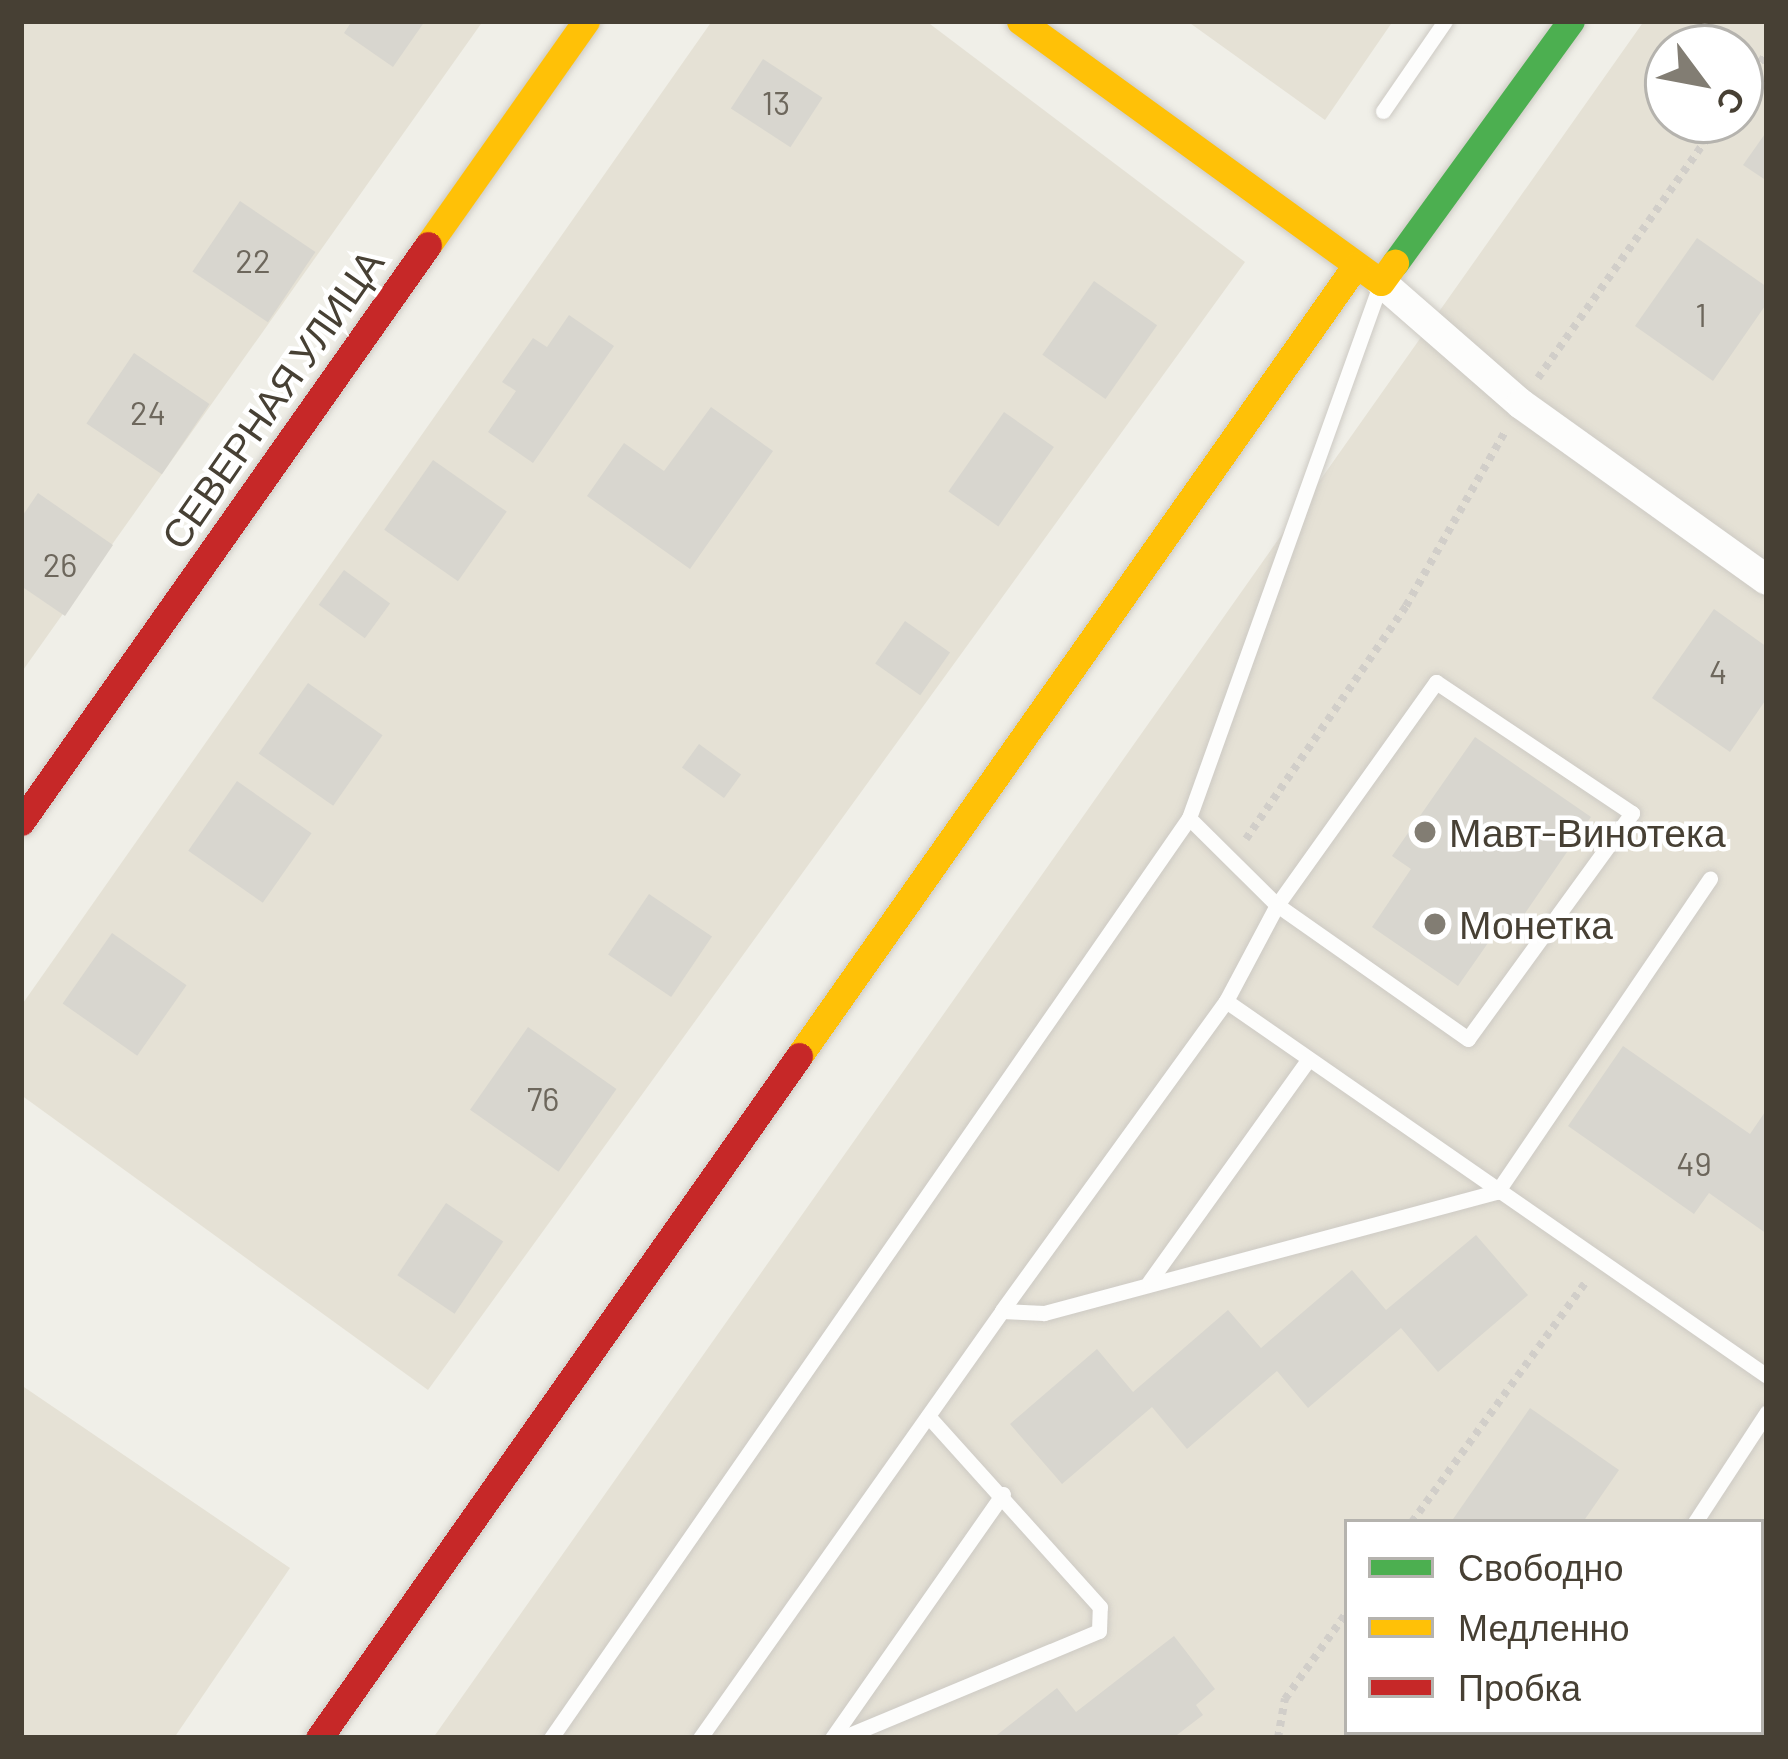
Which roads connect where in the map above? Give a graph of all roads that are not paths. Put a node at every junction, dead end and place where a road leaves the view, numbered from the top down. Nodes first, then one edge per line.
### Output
1 (586, 21) edge
2 (1020, 21) edge
3 (1445, 21) edge
4 (1571, 21) edge
5 (1383, 111) dead end
6 (1369, 273) junction
7 (1767, 580) edge
8 (1189, 818) junction
9 (21, 822) edge
10 (1710, 878) dead end
11 (1277, 905) junction
12 (1226, 1000) junction
13 (1306, 1061) junction
14 (1497, 1192) junction
15 (1149, 1282) junction
16 (1002, 1311) junction
17 (1767, 1376) edge
18 (1767, 1412) edge
19 (928, 1416) junction
20 (1003, 1494) junction
21 (1697, 1519) edge
22 (319, 1738) edge
23 (551, 1738) edge
24 (700, 1738) edge
25 (832, 1738) edge
26 (842, 1738) edge

1 - 9 street, СЕВЕРНАЯ УЛИЦА
2 - 6 street
3 - 5 lane
4 - 6 street
6 - 7 street
6 - 8 lane
6 - 22 street
8 - 11 lane
8 - 23 lane
10 - 14 lane
11 - 11 lane
11 - 12 lane
12 - 13 lane
12 - 16 lane
13 - 14 lane
13 - 15 lane
14 - 15 lane
14 - 17 lane
15 - 16 lane
16 - 19 lane
18 - 21 lane
19 - 20 lane
19 - 24 lane
20 - 25 lane
20 - 26 lane

